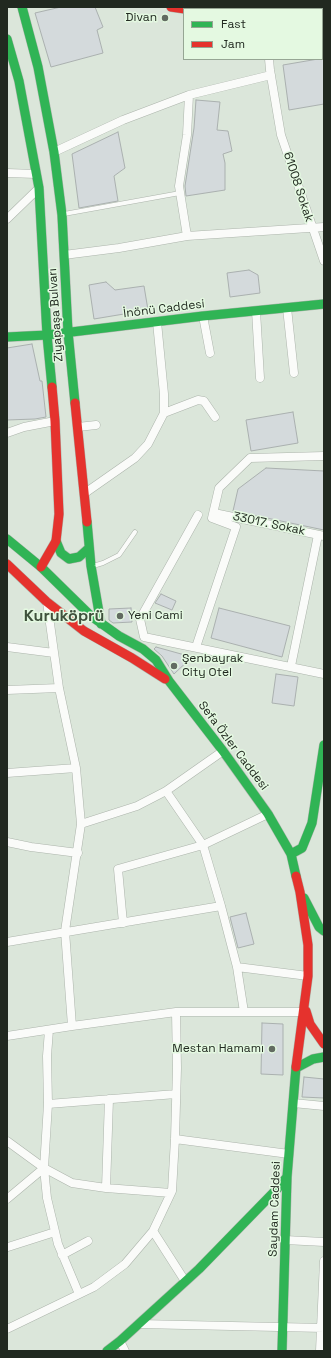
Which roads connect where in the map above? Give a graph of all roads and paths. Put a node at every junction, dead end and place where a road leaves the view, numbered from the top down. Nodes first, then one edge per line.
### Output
1 (22, 7) edge
2 (171, 7) edge
3 (183, 9) edge
4 (7, 39) edge
5 (269, 60) edge
6 (270, 73) junction
7 (189, 95) junction
8 (54, 152) junction
9 (7, 173) edge
10 (36, 174) junction
11 (39, 188) junction
12 (180, 193) junction
13 (62, 215) junction
14 (7, 219) edge
15 (324, 226) edge
16 (312, 228) junction
17 (187, 236) junction
18 (64, 255) junction
19 (324, 261) edge
20 (324, 304) edge
21 (287, 308) junction
22 (256, 311) junction
23 (203, 316) junction
24 (157, 322) junction
25 (68, 332) junction
26 (47, 334) junction
27 (7, 337) edge
28 (210, 353) dead end
29 (294, 373) dead end
30 (260, 378) dead end
31 (164, 413) junction
32 (215, 417) dead end
33 (55, 421) junction
34 (96, 424) dead end
35 (78, 427) junction
36 (7, 433) edge
37 (324, 456) edge
38 (85, 493) junction
39 (214, 513) junction
40 (198, 515) dead end
41 (135, 532) dead end
42 (321, 535) edge
43 (7, 539) edge
44 (56, 541) junction
45 (89, 548) junction
46 (7, 564) edge
47 (91, 566) junction
48 (41, 567) junction
49 (47, 602) junction
50 (101, 624) junction
51 (7, 647) edge
52 (196, 647) junction
53 (54, 653) junction
54 (291, 666) junction
55 (324, 674) edge
56 (170, 682) junction
57 (59, 688) junction
58 (7, 690) edge
59 (324, 745) edge
60 (223, 751) junction
61 (76, 768) junction
62 (7, 773) edge
63 (166, 791) junction
64 (268, 814) junction
65 (81, 824) junction
66 (7, 842) edge
67 (203, 845) junction
68 (78, 852) junction
69 (291, 854) junction
70 (300, 892) junction
71 (221, 906) junction
72 (123, 923) junction
73 (65, 931) junction
74 (324, 931) edge
75 (7, 942) edge
76 (237, 966) junction
77 (308, 976) junction
78 (304, 1009) junction
79 (176, 1012) junction
80 (244, 1012) junction
81 (72, 1026) junction
82 (49, 1030) junction
83 (7, 1036) edge
84 (324, 1044) edge
85 (324, 1057) edge
86 (296, 1068) junction
87 (176, 1094) junction
88 (109, 1099) junction
89 (48, 1104) junction
90 (293, 1104) junction
91 (324, 1106) edge
92 (175, 1139) junction
93 (8, 1143) edge
94 (289, 1154) junction
95 (44, 1168) junction
96 (287, 1177) junction
97 (106, 1188) junction
98 (171, 1194) junction
99 (7, 1199) edge
100 (153, 1230) junction
101 (55, 1232) junction
102 (285, 1240) junction
103 (88, 1241) dead end
104 (324, 1242) edge
105 (8, 1247) dead end
106 (62, 1254) junction
107 (324, 1261) edge
108 (185, 1281) junction
109 (79, 1294) junction
110 (139, 1324) junction
111 (282, 1326) junction
112 (322, 1328) edge
113 (7, 1329) edge
114 (120, 1341) junction
115 (107, 1351) edge
116 (125, 1351) edge
117 (282, 1351) edge
118 (320, 1351) edge

1 - 8 main road, Ziyapaşa Bulvarı
2 - 3 main road
4 - 10 main road, Ziyapaşa Bulvarı
5 - 6 street
6 - 7 street
6 - 16 street, 61008 Sokak
7 - 8 street
7 - 12 street
8 - 13 main road, Ziyapaşa Bulvarı
9 - 10 street
10 - 11 main road, Ziyapaşa Bulvarı
11 - 14 street
11 - 26 main road, Ziyapaşa Bulvarı
12 - 13 lane
12 - 17 street
13 - 18 main road, Ziyapaşa Bulvarı
15 - 16 street
16 - 17 street
16 - 19 street, 61008 Sokak
17 - 18 street
18 - 25 main road, Ziyapaşa Bulvarı
20 - 21 main road, İnönü Caddesi
21 - 22 main road, İnönü Caddesi
21 - 29 street
22 - 23 main road, İnönü Caddesi
22 - 30 street
23 - 24 main road, İnönü Caddesi
23 - 28 street
24 - 25 main road, İnönü Caddesi
24 - 31 street
25 - 26 main road, İnönü Caddesi
25 - 35 main road, Ziyapaşa Bulvarı
26 - 27 main road, İnönü Caddesi
26 - 33 main road, Ziyapaşa Bulvarı
31 - 32 street
31 - 38 street
33 - 36 street
33 - 44 main road, Ziyapaşa Bulvarı
34 - 35 street
35 - 38 main road, Ziyapaşa Bulvarı
37 - 39 street
38 - 45 main road, Ziyapaşa Bulvarı
39 - 42 street, 33017. Sokak
39 - 52 street
40 - 52 street
41 - 47 lane
42 - 54 street
43 - 48 main road, Sefa Özler Caddesi
44 - 45 main road
44 - 48 main road, Ziyapaşa Bulvarı
45 - 47 main road, Ziyapaşa Bulvarı
46 - 49 main road, Sefa Özler Caddesi
47 - 50 main road, Ziyapaşa Bulvarı
48 - 50 main road, Sefa Özler Caddesi
49 - 53 street
49 - 56 main road, Sefa Özler Caddesi
50 - 56 main road, Sefa Özler Caddesi
51 - 53 street
52 - 54 street
53 - 57 street
54 - 55 street
56 - 60 main road, Sefa Özler Caddesi
57 - 58 street
57 - 61 street
59 - 69 main road
60 - 63 street
60 - 64 main road, Sefa Özler Caddesi
61 - 62 street
61 - 65 street
63 - 65 street
63 - 67 street
64 - 67 street
64 - 69 main road, Sefa Özler Caddesi
65 - 68 street
66 - 68 street
67 - 71 street
67 - 72 street
68 - 73 street
69 - 70 main road, Sefa Özler Caddesi
70 - 74 main road
70 - 77 main road, Saydam Caddesi
71 - 72 street
71 - 76 street
72 - 73 street
73 - 75 street
73 - 81 street
76 - 77 street
76 - 80 street
77 - 78 main road, Saydam Caddesi
78 - 80 street
78 - 84 main road
78 - 86 main road, Saydam Caddesi
79 - 80 street
79 - 81 street
79 - 87 street
81 - 82 street
82 - 83 street
82 - 89 street
85 - 86 main road
86 - 90 main road, Saydam Caddesi
87 - 88 street
87 - 92 street
88 - 89 street
88 - 97 street
89 - 95 street
90 - 91 street
90 - 94 main road, Saydam Caddesi
92 - 94 street
92 - 98 street
93 - 95 street
94 - 96 main road, Saydam Caddesi
95 - 97 street
95 - 99 street
95 - 101 street
96 - 102 main road, Saydam Caddesi
96 - 108 main road
97 - 98 street
98 - 100 street
100 - 108 street
100 - 109 street
101 - 105 street
101 - 106 street
102 - 104 street
102 - 111 main road, Saydam Caddesi
103 - 106 street
106 - 109 street
107 - 112 street
108 - 110 main road
109 - 113 street
110 - 111 street
110 - 114 main road
111 - 112 street
111 - 117 main road, Saydam Caddesi
112 - 118 street
114 - 115 main road
114 - 116 street

